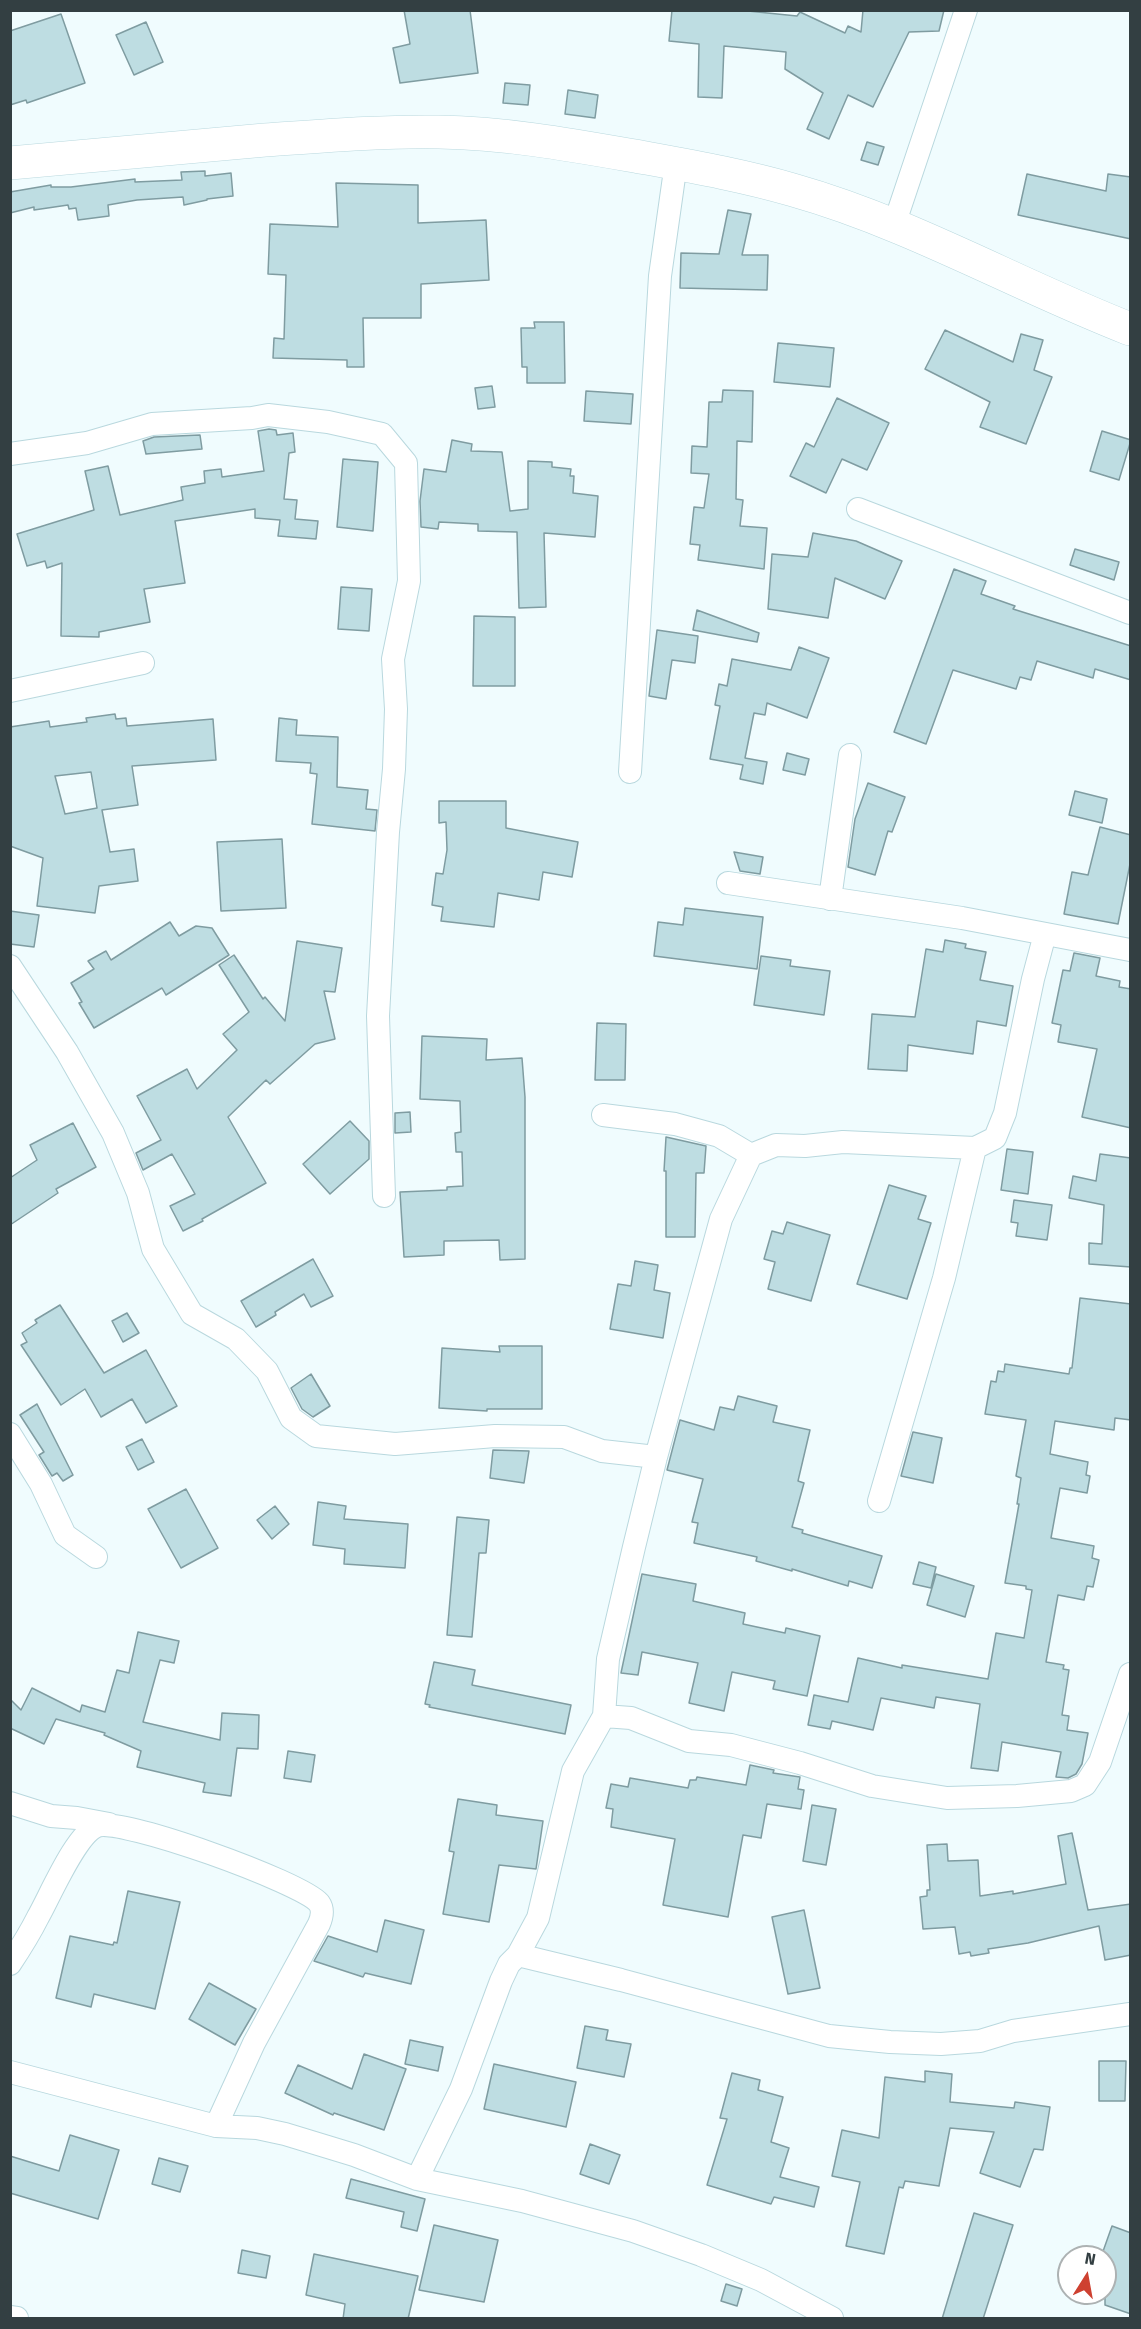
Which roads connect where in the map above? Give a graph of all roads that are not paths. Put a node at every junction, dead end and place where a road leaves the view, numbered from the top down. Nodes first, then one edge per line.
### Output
1 (966, 10) edge
2 (10, 163) edge
3 (676, 163) junction
4 (894, 225) junction
5 (1131, 329) edge
6 (10, 454) edge
7 (858, 508) dead end
8 (1131, 613) edge
9 (143, 663) dead end
10 (10, 691) edge
11 (850, 755) dead end
12 (630, 772) dead end
13 (728, 883) dead end
14 (830, 898) junction
15 (1045, 934) junction
16 (1131, 950) edge
17 (10, 966) edge
18 (603, 1115) dead end
19 (975, 1148) junction
20 (751, 1155) junction
21 (384, 1196) dead end
22 (10, 1434) edge
23 (656, 1457) junction
24 (879, 1501) dead end
25 (96, 1557) dead end
26 (1131, 1674) edge
27 (604, 1716) junction
28 (10, 1803) edge
29 (113, 1826) junction
30 (518, 1955) junction
31 (10, 1964) edge
32 (1131, 2014) edge
33 (10, 2072) edge
34 (216, 2126) junction
35 (417, 2179) junction
36 (10, 2317) edge
37 (17, 2319) edge
38 (832, 2319) edge

1 - 4 street
2 - 3 main road
3 - 4 main road
3 - 12 street
4 - 5 main road
6 - 21 street
7 - 8 street
9 - 10 street
11 - 14 street
13 - 14 street
14 - 15 street
15 - 16 street
15 - 19 street
17 - 23 street
18 - 20 street
19 - 20 street
19 - 24 street
20 - 23 street
22 - 25 street
23 - 27 street
26 - 27 street
27 - 30 street
28 - 29 street
29 - 31 street
29 - 34 street
30 - 32 street
30 - 35 street
33 - 34 street
34 - 35 street
35 - 38 street
36 - 37 street

